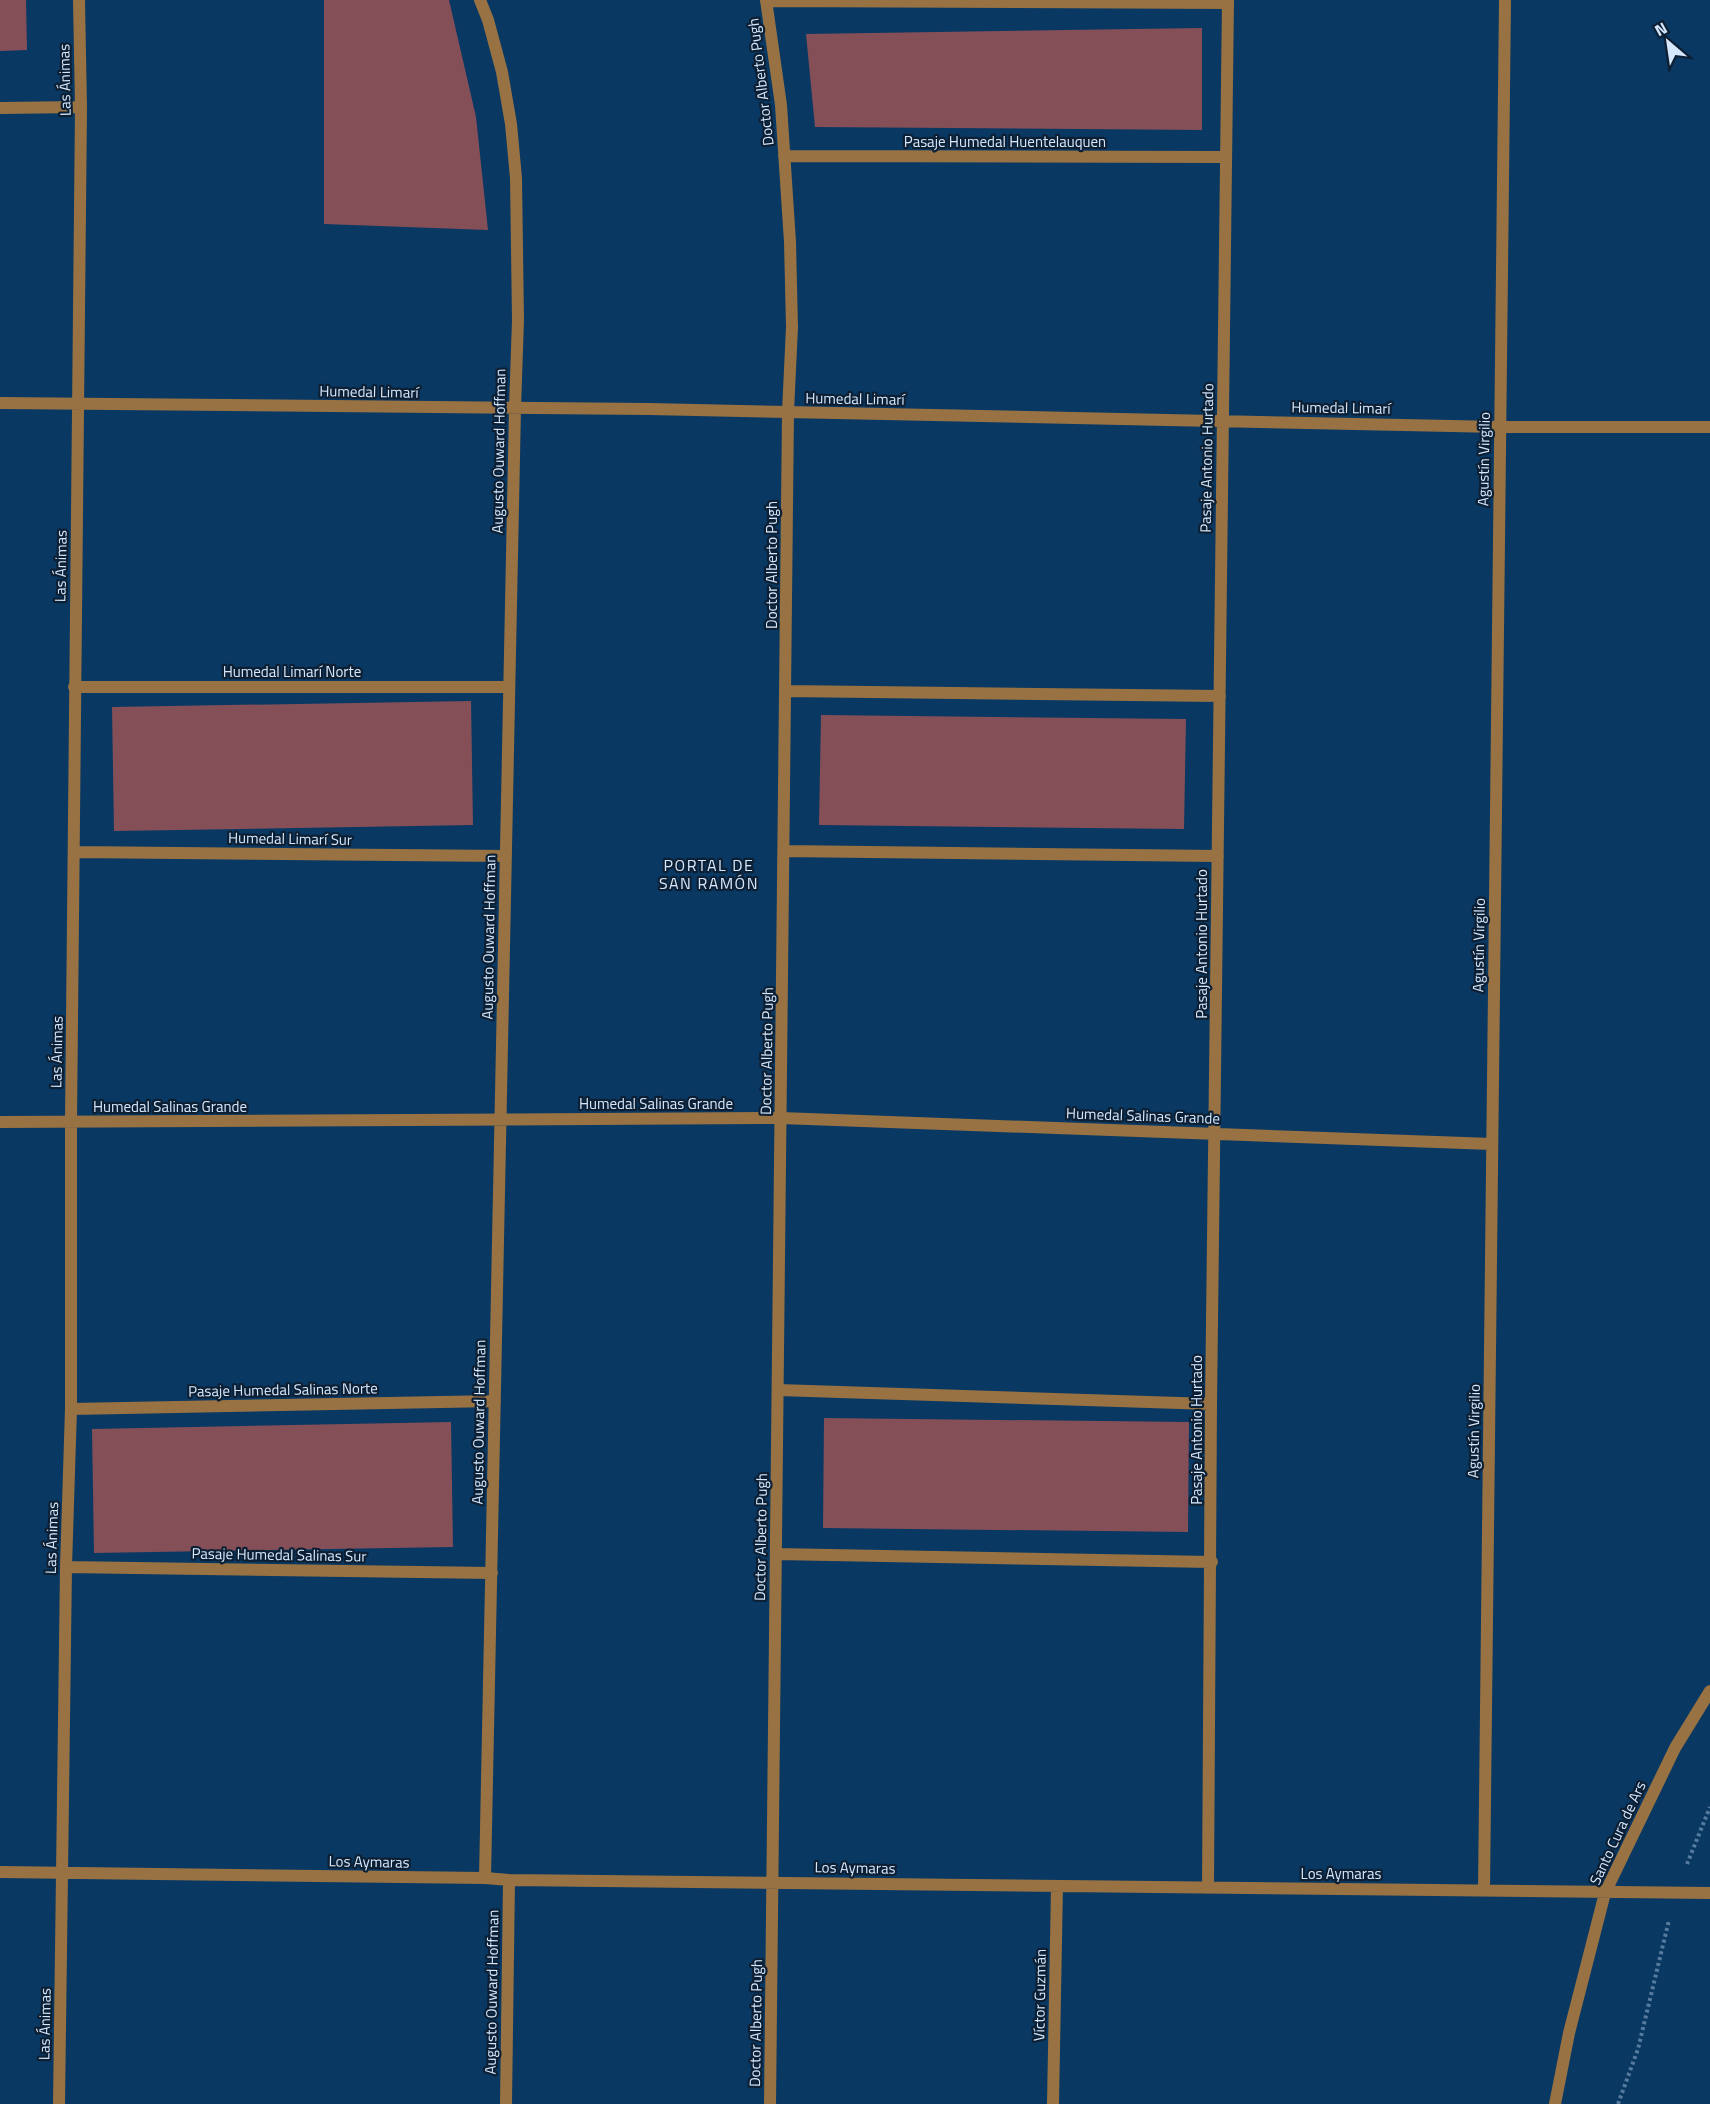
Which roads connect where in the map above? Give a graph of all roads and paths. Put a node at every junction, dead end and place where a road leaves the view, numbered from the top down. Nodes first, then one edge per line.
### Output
1 (79, 0) edge
2 (480, 0) edge
3 (1505, 0) edge
4 (766, 1) edge
5 (1228, 2) edge
6 (81, 107) junction
7 (0, 108) edge
8 (784, 156) junction
9 (1226, 157) junction
10 (0, 403) edge
11 (79, 404) junction
12 (515, 408) junction
13 (788, 412) junction
14 (1222, 420) junction
15 (1499, 427) junction
16 (1710, 427) edge
17 (74, 687) junction
18 (509, 687) junction
19 (786, 691) junction
20 (1220, 696) junction
21 (784, 851) junction
22 (74, 852) junction
23 (506, 856) junction
24 (1218, 856) junction
25 (781, 1118) junction
26 (500, 1120) junction
27 (0, 1122) edge
28 (71, 1122) junction
29 (1216, 1133) junction
30 (1492, 1144) junction
31 (778, 1390) junction
32 (495, 1401) junction
33 (1211, 1404) junction
34 (71, 1409) junction
35 (776, 1554) junction
36 (1212, 1562) junction
37 (66, 1567) junction
38 (492, 1574) junction
39 (1710, 1691) edge
40 (1710, 1807) edge
41 (0, 1872) edge
42 (62, 1873) junction
43 (485, 1878) junction
44 (509, 1880) junction
45 (772, 1882) junction
46 (1057, 1886) junction
47 (1208, 1888) junction
48 (1484, 1890) junction
49 (1605, 1893) junction
50 (1677, 1893) junction
51 (1710, 1893) edge
52 (59, 2104) edge
53 (506, 2104) edge
54 (770, 2104) edge
55 (1053, 2104) edge
56 (1555, 2104) edge
57 (1618, 2104) edge

1 - 6 street, Las Ánimas
2 - 12 street, Augusto Ouward Hoffman
3 - 15 street, Agustín Virgilio
4 - 5 street
4 - 8 street, Doctor Alberto Pugh
5 - 9 street, Pasaje Antonio Hurtado
6 - 7 street
6 - 11 street, Las Ánimas
8 - 9 street, Pasaje Humedal Huentelauquen
8 - 13 street, Doctor Alberto Pugh
9 - 14 street, Pasaje Antonio Hurtado
10 - 11 street, Humedal Limarí
11 - 12 street, Humedal Limarí
11 - 17 street, Las Ánimas
12 - 13 street, Humedal Limarí
12 - 18 street, Augusto Ouward Hoffman
13 - 14 street, Humedal Limarí
13 - 19 street, Doctor Alberto Pugh
14 - 15 street, Humedal Limarí
14 - 20 street, Pasaje Antonio Hurtado
15 - 16 street, Humedal Limarí
15 - 30 street, Agustín Virgilio
17 - 18 street, Humedal Limarí Norte
17 - 22 street, Las Ánimas
18 - 23 street, Augusto Ouward Hoffman
19 - 20 street
19 - 21 street, Doctor Alberto Pugh
20 - 24 street, Pasaje Antonio Hurtado
21 - 24 street
21 - 25 street, Doctor Alberto Pugh
22 - 23 street, Humedal Limarí Sur
22 - 28 street, Las Ánimas
23 - 26 street, Augusto Ouward Hoffman
24 - 29 street, Pasaje Antonio Hurtado
25 - 26 street, Humedal Salinas Grande
25 - 29 street, Humedal Salinas Grande
25 - 31 street, Doctor Alberto Pugh
26 - 28 street, Humedal Salinas Grande
26 - 32 street, Augusto Ouward Hoffman
27 - 28 street, Humedal Salinas Grande
28 - 34 street, Las Ánimas
29 - 30 street, Humedal Salinas Grande
29 - 33 street, Pasaje Antonio Hurtado
30 - 48 street, Agustín Virgilio
31 - 33 street
31 - 35 street, Doctor Alberto Pugh
32 - 34 street, Pasaje Humedal Salinas Norte
32 - 38 street, Augusto Ouward Hoffman
33 - 36 street, Pasaje Antonio Hurtado
34 - 37 street, Las Ánimas
35 - 36 street
35 - 45 street, Doctor Alberto Pugh
36 - 47 street, Pasaje Antonio Hurtado
37 - 38 street, Pasaje Humedal Salinas Sur
37 - 42 street, Las Ánimas
38 - 43 street, Augusto Ouward Hoffman
39 - 49 street, Santo Cura de Ars
40 - 50 path
41 - 42 street, Los Aymaras
42 - 43 street, Los Aymaras
42 - 52 street, Las Ánimas
43 - 44 street, Los Aymaras
44 - 45 street, Los Aymaras
44 - 53 street, Augusto Ouward Hoffman
45 - 46 street, Los Aymaras
45 - 54 street, Doctor Alberto Pugh
46 - 47 street, Los Aymaras
46 - 55 street, Víctor Guzmán
47 - 48 street, Los Aymaras
48 - 49 street, Los Aymaras
49 - 50 street, Los Aymaras
49 - 56 street, Santo Cura de Ars
50 - 51 street, Los Aymaras
50 - 57 path

